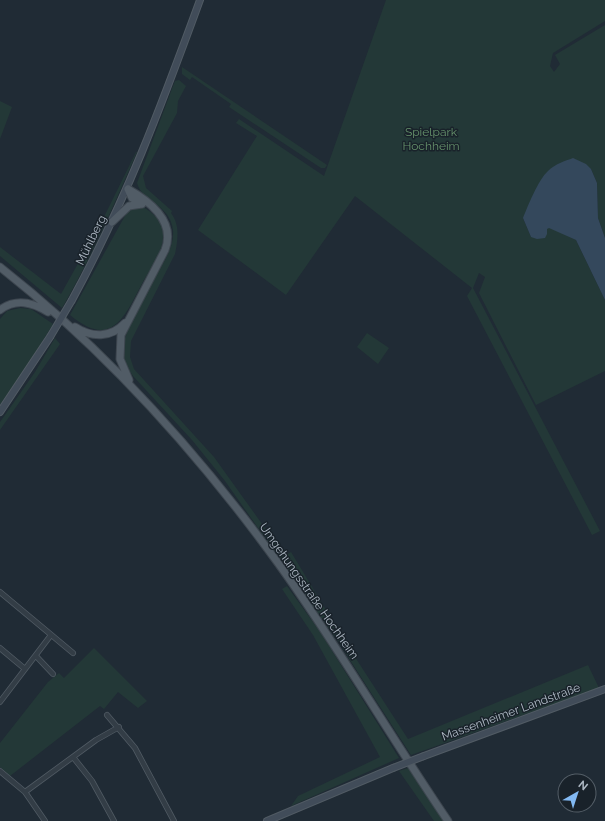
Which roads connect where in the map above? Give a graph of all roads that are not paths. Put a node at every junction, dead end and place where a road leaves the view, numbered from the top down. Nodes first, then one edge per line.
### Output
1 (200, 0) edge
2 (128, 189) junction
3 (142, 204) junction
4 (153, 207) junction
5 (112, 222) junction
6 (0, 267) edge
7 (0, 310) edge
8 (55, 314) junction
9 (129, 318) junction
10 (65, 322) junction
11 (133, 388) junction
12 (0, 412) edge
13 (0, 592) edge
14 (51, 635) junction
15 (0, 648) edge
16 (73, 653) dead end
17 (36, 656) junction
18 (25, 669) junction
19 (53, 674) dead end
20 (605, 689) edge
21 (0, 702) edge
22 (107, 715) dead end
23 (119, 728) junction
24 (73, 757) junction
25 (0, 771) edge
26 (25, 792) junction
27 (45, 821) edge
28 (114, 821) edge
29 (174, 821) edge
30 (267, 821) edge
31 (448, 821) edge

1 - 2 main road, Mühlberg
2 - 3 main road
2 - 4 main road
2 - 5 main road, Mühlberg
3 - 4 main road
3 - 5 main road
4 - 9 main road
5 - 12 main road, Mühlberg, bridge
6 - 8 main road
7 - 10 main road
8 - 9 main road
8 - 10 main road
9 - 11 main road
10 - 11 main road
11 - 31 main road, Umgehungsstraße Hochheim
13 - 14 street
14 - 16 street
14 - 17 street
15 - 18 street
17 - 18 street
17 - 19 street
18 - 21 street
20 - 30 main road, Massenheimer Landstraße, bridge
22 - 23 street
23 - 24 street
23 - 29 street
24 - 26 street
24 - 28 street
25 - 26 street
26 - 27 street

